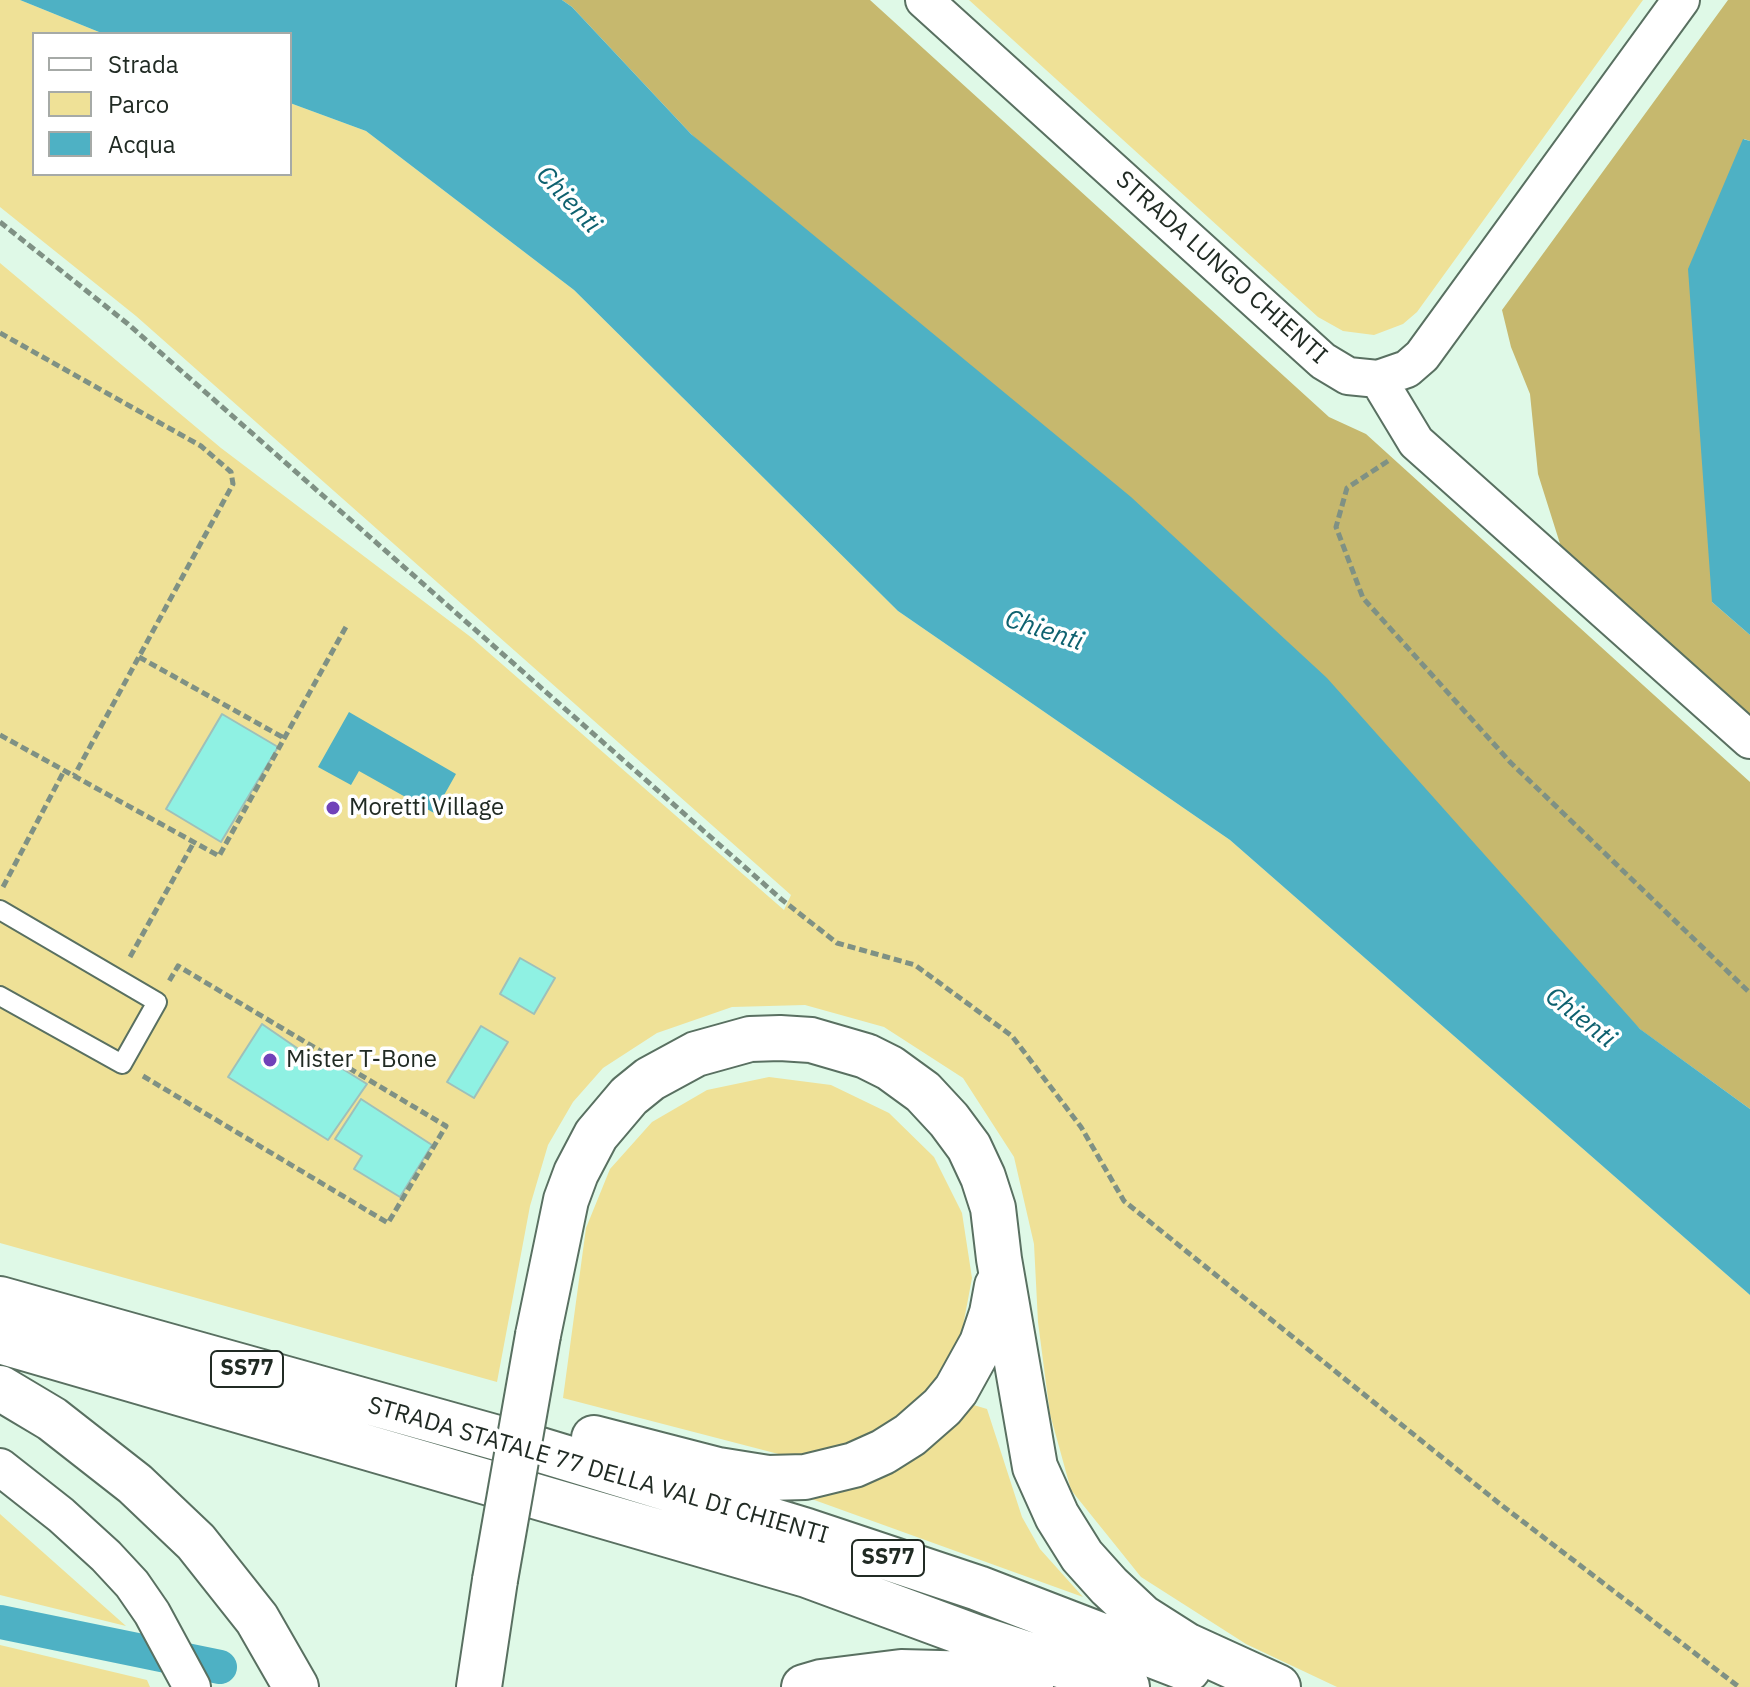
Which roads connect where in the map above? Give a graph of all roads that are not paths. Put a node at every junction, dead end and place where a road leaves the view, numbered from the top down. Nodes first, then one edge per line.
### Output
1 (924, 0) edge
2 (1681, 0) edge
3 (1378, 379) junction
4 (1750, 740) edge
5 (0, 910) edge
6 (0, 996) edge
7 (999, 1259) junction
8 (0, 1299) edge
9 (59, 1317) junction
10 (0, 1341) edge
11 (0, 1388) edge
12 (0, 1467) edge
13 (192, 1687) edge
14 (296, 1687) edge
15 (479, 1687) edge
16 (804, 1687) edge
17 (1031, 1687) edge
18 (1127, 1687) edge
19 (1233, 1687) edge
20 (1278, 1687) edge

1 - 3 street, STRADA LUNGO CHIENTI
2 - 3 street
3 - 4 street
5 - 6 lane
7 - 9 highway
7 - 15 highway, bridge
7 - 20 highway
8 - 9 highway, STRADA STATALE 77 DELLA VAL DI CHIENTI / SS77
9 - 19 highway, STRADA STATALE 77 DELLA VAL DI CHIENTI / SS77
10 - 18 highway, STRADA STATALE 77 DELLA VAL DI CHIENTI / SS77
11 - 14 highway
12 - 13 street
16 - 17 highway

